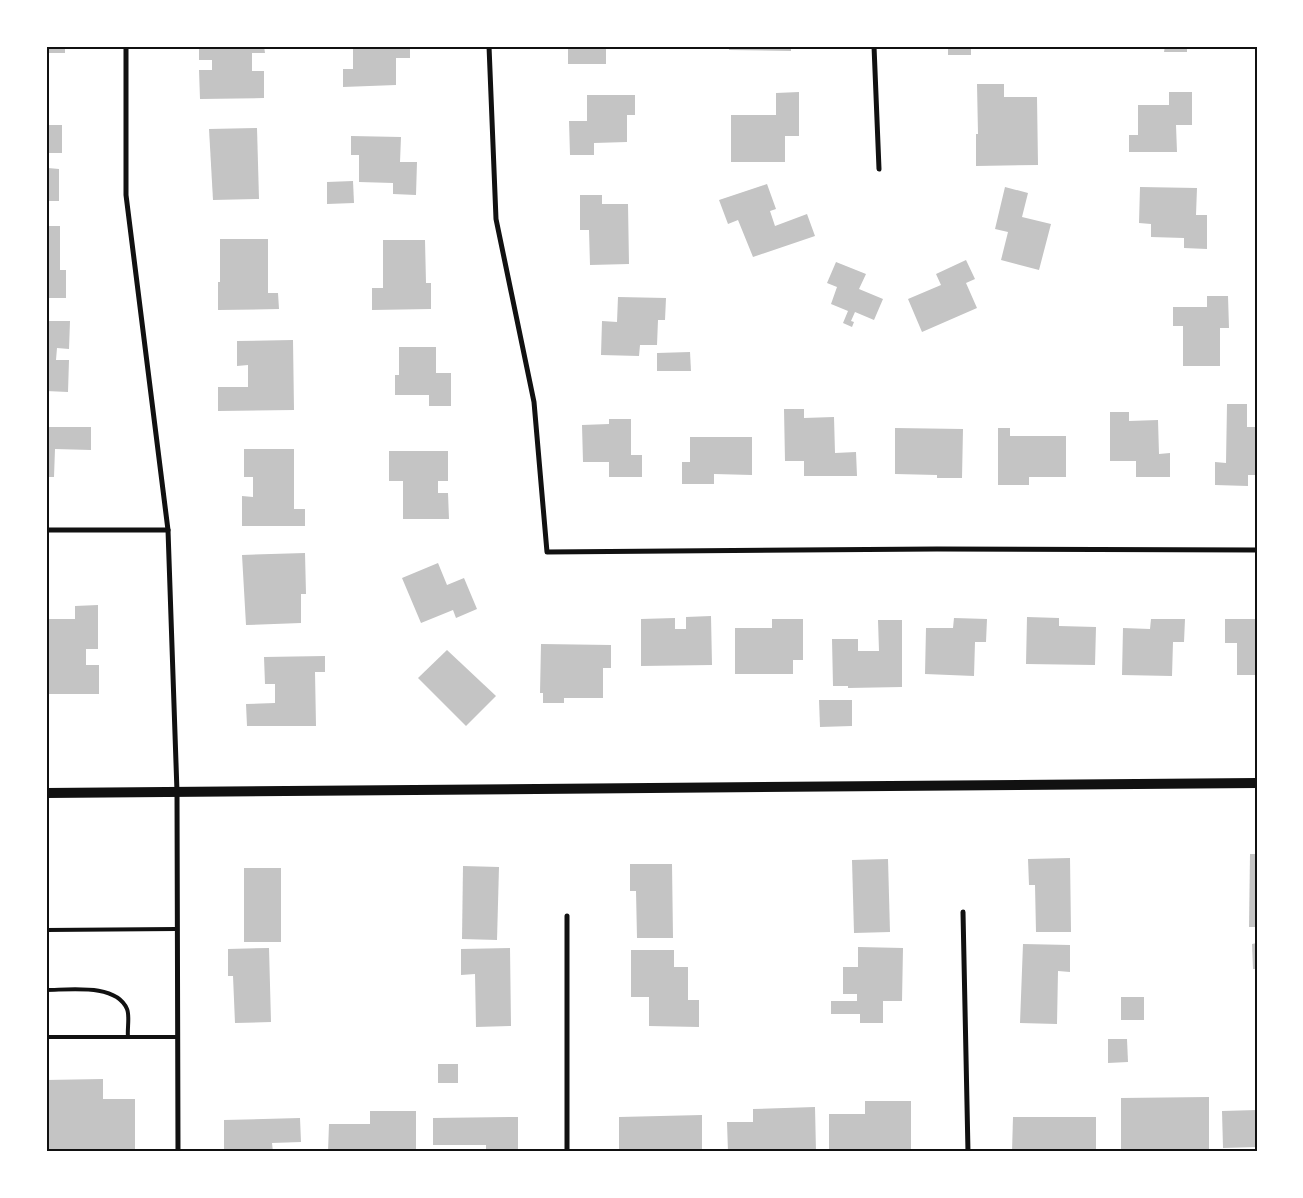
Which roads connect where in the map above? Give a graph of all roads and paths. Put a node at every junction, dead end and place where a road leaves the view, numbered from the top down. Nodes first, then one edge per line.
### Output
1 (126, 46) edge
2 (489, 46) edge
3 (874, 46) edge
4 (879, 169) dead end
5 (46, 530) edge
6 (168, 530) junction
7 (1257, 550) edge
8 (1257, 783) edge
9 (177, 792) junction
10 (46, 793) edge
11 (963, 912) dead end
12 (567, 916) dead end
13 (177, 929) junction
14 (46, 930) edge
15 (46, 990) edge
16 (128, 1037) junction
17 (177, 1037) junction
18 (46, 1038) edge
19 (178, 1152) edge
20 (567, 1152) edge
21 (968, 1152) edge

1 - 6 street
2 - 7 street
3 - 4 street
5 - 6 street
6 - 9 street
8 - 9 main road
9 - 10 main road
9 - 13 street
11 - 21 street
12 - 20 street
13 - 14 lane
13 - 17 street
15 - 16 lane
16 - 17 lane
16 - 18 lane
17 - 19 street

